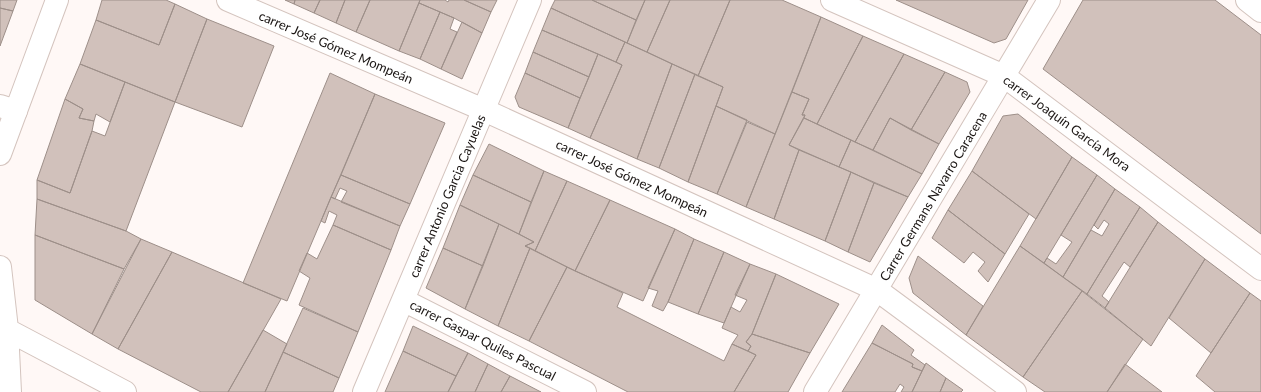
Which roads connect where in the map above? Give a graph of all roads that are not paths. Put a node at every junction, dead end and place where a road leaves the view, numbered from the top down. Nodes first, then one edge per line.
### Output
1 (57, 0) edge
2 (228, 0) edge
3 (530, 0) edge
4 (832, 0) edge
5 (1049, 0) edge
6 (1247, 0) edge
7 (1261, 11) edge
8 (1004, 76) junction
9 (8, 108) edge
10 (484, 110) junction
11 (0, 154) edge
12 (0, 267) edge
13 (1261, 269) edge
14 (876, 290) junction
15 (403, 300) junction
16 (3, 327) edge
17 (10, 392) edge
18 (125, 392) edge
19 (364, 392) edge
20 (585, 392) edge
21 (815, 392) edge
22 (1016, 392) edge

1 - 9 street
2 - 10 street, carrer José Gómez Mompeán
3 - 10 street, carrer Antonio Garcia Cayuelas
4 - 8 street, carrer Joaquín García Mora
5 - 8 street, Carrer Germans Navarro Caracena
6 - 7 street
8 - 13 street, carrer Joaquín García Mora
8 - 14 street, Carrer Germans Navarro Caracena
9 - 11 street
10 - 14 street, carrer José Gómez Mompeán
10 - 15 street, carrer Antonio Garcia Cayuelas
12 - 16 street
14 - 21 street, Carrer Germans Navarro Caracena
14 - 22 street, carrer José Gómez Mompeán
15 - 19 street, carrer Antonio Garcia Cayuelas
15 - 20 street, carrer Gaspar Quiles Pascual
16 - 17 street
16 - 18 street

